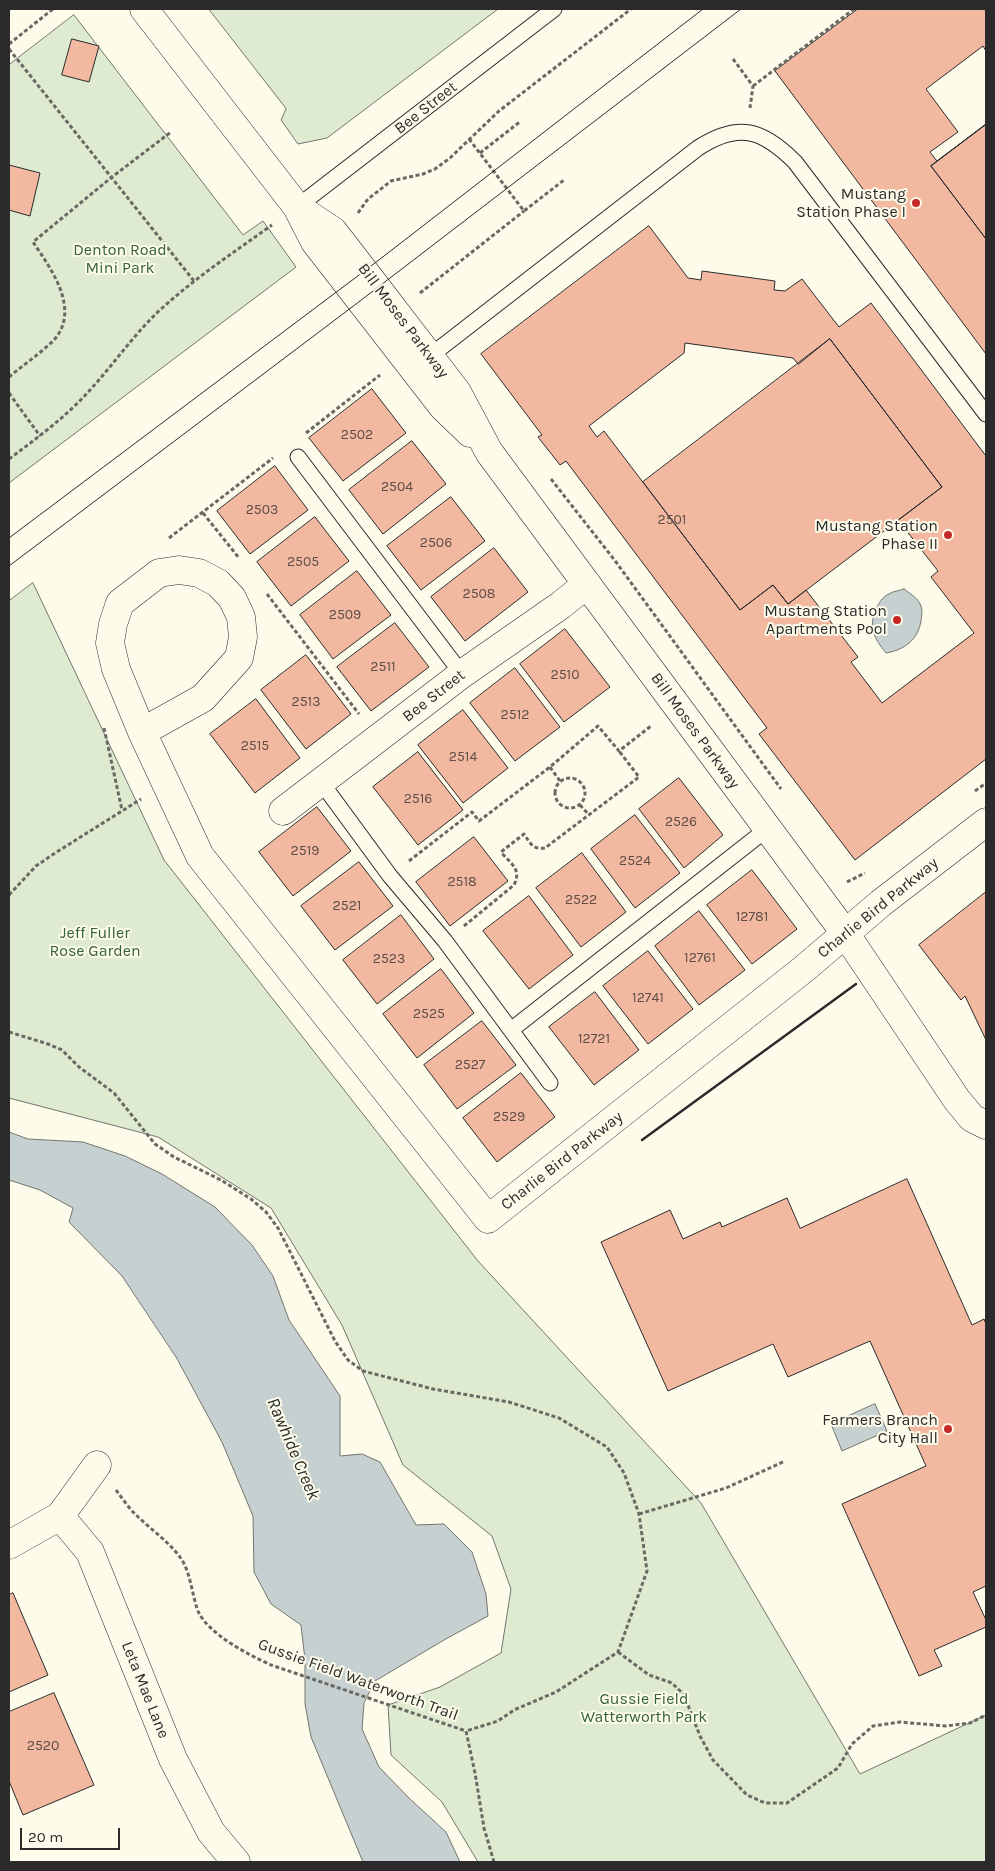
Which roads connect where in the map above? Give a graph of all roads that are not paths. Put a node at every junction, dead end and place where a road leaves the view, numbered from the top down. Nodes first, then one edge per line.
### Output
1 (144, 9) edge
2 (554, 9) edge
3 (297, 207) junction
4 (430, 356) junction
5 (986, 414) edge
6 (488, 452) junction
7 (298, 457) dead end
8 (587, 584) junction
9 (462, 674) junction
10 (142, 732) junction
11 (321, 782) junction
12 (283, 811) dead end
13 (986, 822) edge
14 (767, 829) junction
15 (845, 933) junction
16 (511, 1030) junction
17 (550, 1082) dead end
18 (986, 1125) edge
19 (97, 1465) road end
20 (60, 1516) junction
21 (9, 1545) edge
22 (236, 1862) edge

1 - 3 street, Bill Moses Parkway
2 - 3 lane, Bee Street
3 - 4 street, Bill Moses Parkway
3 - 6 street, Bill Moses Parkway
4 - 5 lane
4 - 6 street, Bill Moses Parkway
6 - 8 street, Bill Moses Parkway
7 - 9 lane
8 - 9 street, Bee Street
8 - 14 street, Bill Moses Parkway
9 - 11 street, Bee Street
10 - 10 street
10 - 15 street, Charlie Bird Parkway
11 - 12 street, Bee Street
11 - 16 lane
13 - 15 street, Charlie Bird Parkway
14 - 15 street, Bill Moses Parkway
14 - 16 lane
15 - 18 street, Bill Moses Parkway
16 - 17 lane
19 - 20 street
20 - 21 street
20 - 22 street, Leta Mae Lane

